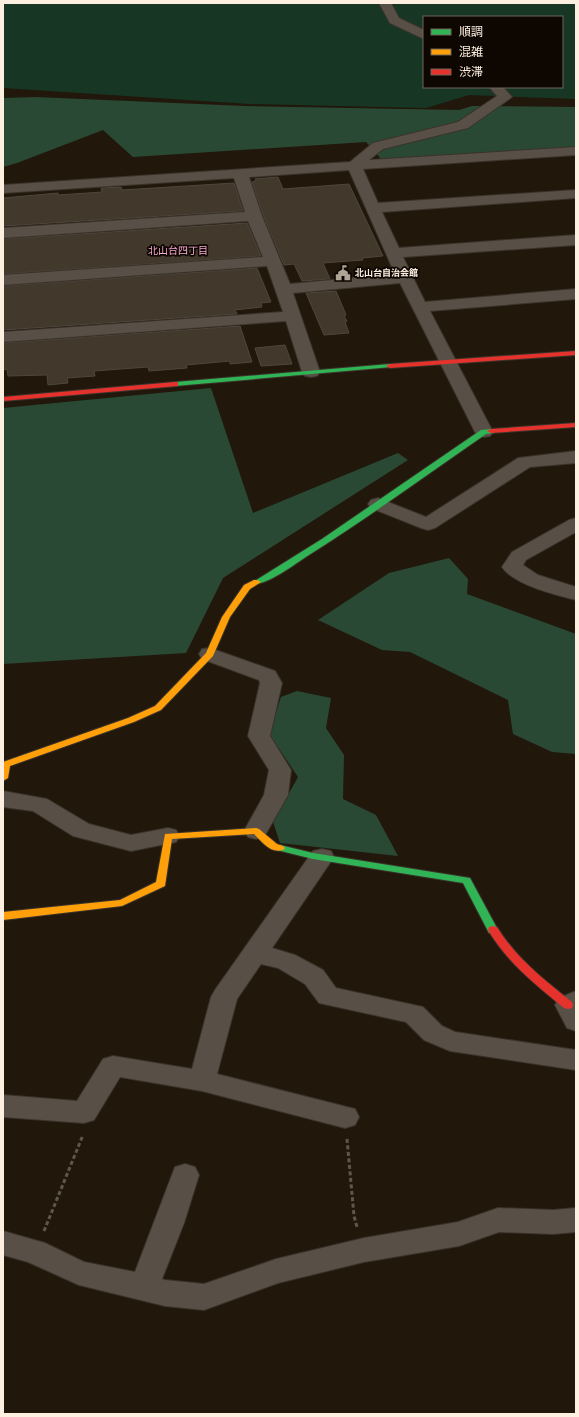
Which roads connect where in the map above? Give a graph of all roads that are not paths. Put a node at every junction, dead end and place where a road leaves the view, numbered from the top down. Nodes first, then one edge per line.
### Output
1 (385, 3) edge
2 (423, 34) edge
3 (497, 88) edge
4 (576, 151) edge
5 (354, 166) junction
6 (240, 173) junction
7 (3, 190) edge
8 (576, 194) edge
9 (372, 208) junction
10 (254, 216) junction
11 (3, 233) edge
12 (576, 240) edge
13 (394, 253) junction
14 (273, 261) junction
15 (406, 278) junction
16 (3, 280) edge
17 (284, 288) junction
18 (576, 294) edge
19 (420, 307) junction
20 (293, 316) junction
21 (3, 337) edge
22 (576, 354) edge
23 (446, 363) junction
24 (311, 372) junction
25 (3, 399) edge
26 (576, 425) edge
27 (484, 432) junction
28 (576, 457) edge
29 (378, 504) junction
30 (576, 524) edge
31 (576, 594) edge
32 (210, 654) junction
33 (3, 778) edge
34 (3, 799) edge
35 (256, 830) junction
36 (168, 836) junction
37 (322, 857) junction
38 (3, 916) edge
39 (255, 953) junction
40 (573, 1009) edge
41 (576, 1060) edge
42 (202, 1081) junction
43 (3, 1106) edge
44 (345, 1117) road end
45 (184, 1175) dead end
46 (576, 1220) edge
47 (3, 1242) edge
48 (144, 1287) junction

1 - 2 street
3 - 5 street
4 - 5 street
5 - 6 street
5 - 9 street
6 - 7 street
6 - 10 street
8 - 9 street
9 - 13 street
10 - 11 street
10 - 14 street
12 - 13 street
13 - 15 street
14 - 16 street
14 - 17 street
15 - 17 street
15 - 19 street
17 - 20 street
18 - 19 street
19 - 23 street
20 - 21 street
20 - 24 street
22 - 23 street
23 - 24 street
23 - 27 street
24 - 25 street
26 - 27 street
27 - 29 street
28 - 29 street
29 - 32 street
30 - 31 street
32 - 33 street
32 - 35 street
34 - 36 street
35 - 36 street
35 - 37 street
36 - 38 street
37 - 39 street
37 - 40 street
39 - 41 street
39 - 42 street
42 - 43 street
42 - 44 street
45 - 48 street
46 - 48 street
47 - 48 street

